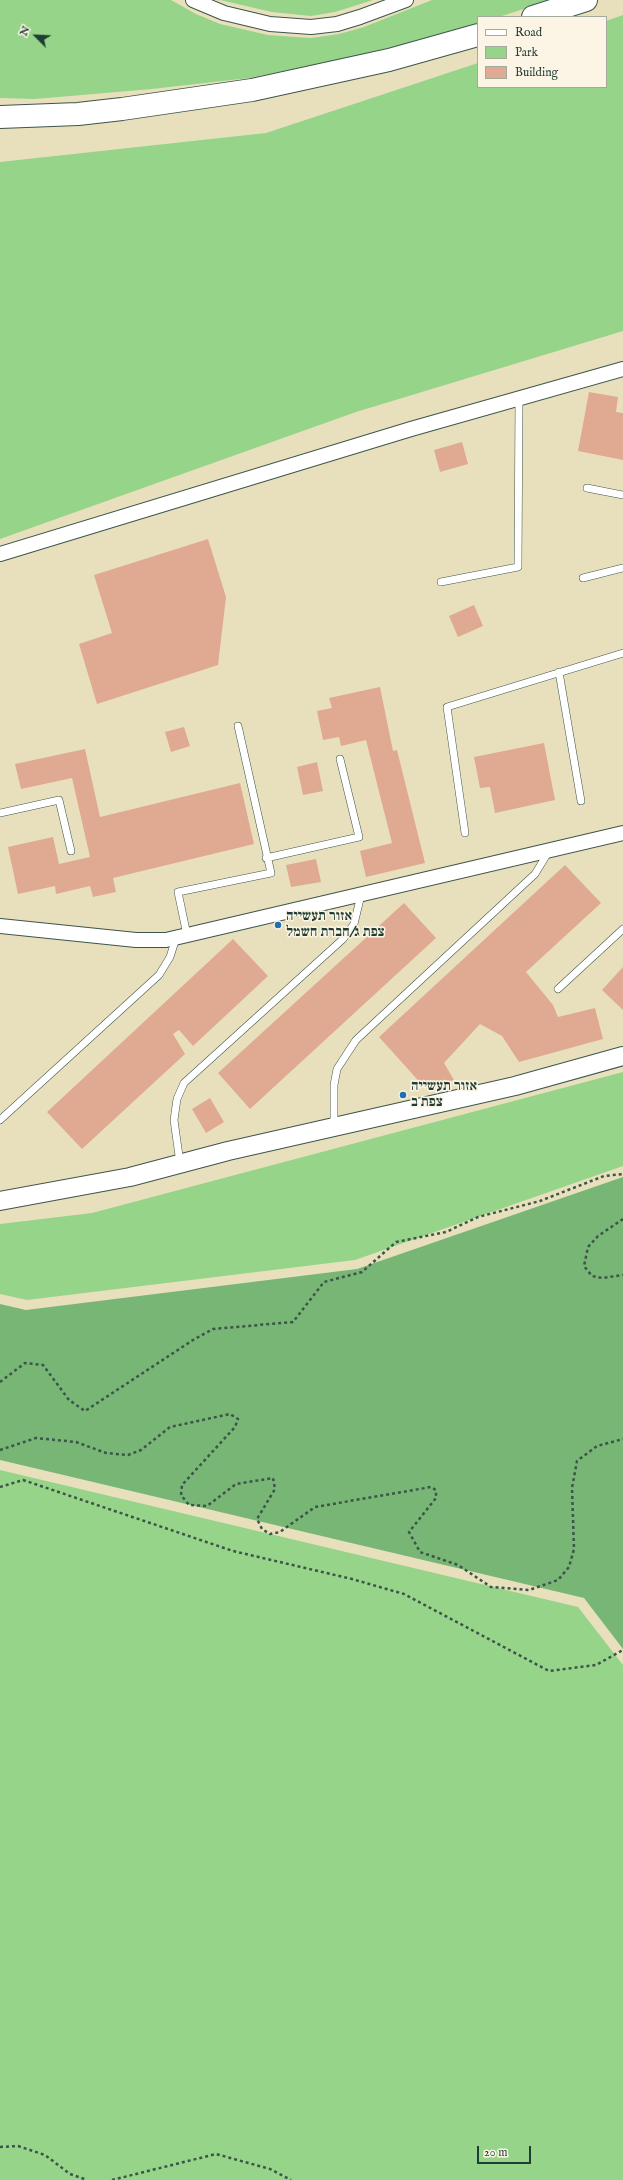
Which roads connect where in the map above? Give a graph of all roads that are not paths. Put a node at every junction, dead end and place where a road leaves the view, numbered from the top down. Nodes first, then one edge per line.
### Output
1 (193, 0) edge
2 (406, 0) edge
3 (586, 0) edge
4 (537, 16) edge
5 (477, 35) edge
6 (0, 117) edge
7 (623, 369) edge
8 (519, 398) junction
9 (587, 488) dead end
10 (623, 495) edge
11 (0, 554) edge
12 (623, 568) edge
13 (583, 578) dead end
14 (441, 582) dead end
15 (623, 653) edge
16 (559, 672) junction
17 (238, 726) dead end
18 (340, 759) dead end
19 (581, 801) dead end
20 (0, 813) edge
21 (465, 832) dead end
22 (623, 834) edge
23 (71, 851) dead end
24 (549, 851) junction
25 (266, 858) junction
26 (361, 895) junction
27 (0, 926) edge
28 (623, 929) edge
29 (182, 936) junction
30 (558, 990) dead end
31 (623, 1056) edge
32 (0, 1120) edge
33 (334, 1127) junction
34 (180, 1164) junction
35 (0, 1201) edge

1 - 2 street
3 - 4 highway
5 - 6 highway
7 - 8 street
8 - 11 street
8 - 14 lane
9 - 10 lane
12 - 13 lane
15 - 16 lane
16 - 19 lane
16 - 21 lane
17 - 25 lane
18 - 25 lane
20 - 23 lane
22 - 24 street
24 - 26 street
24 - 33 lane
25 - 29 lane
26 - 29 street
26 - 34 lane
27 - 29 street
28 - 30 lane
29 - 32 lane
31 - 33 street
33 - 34 street
34 - 35 street

